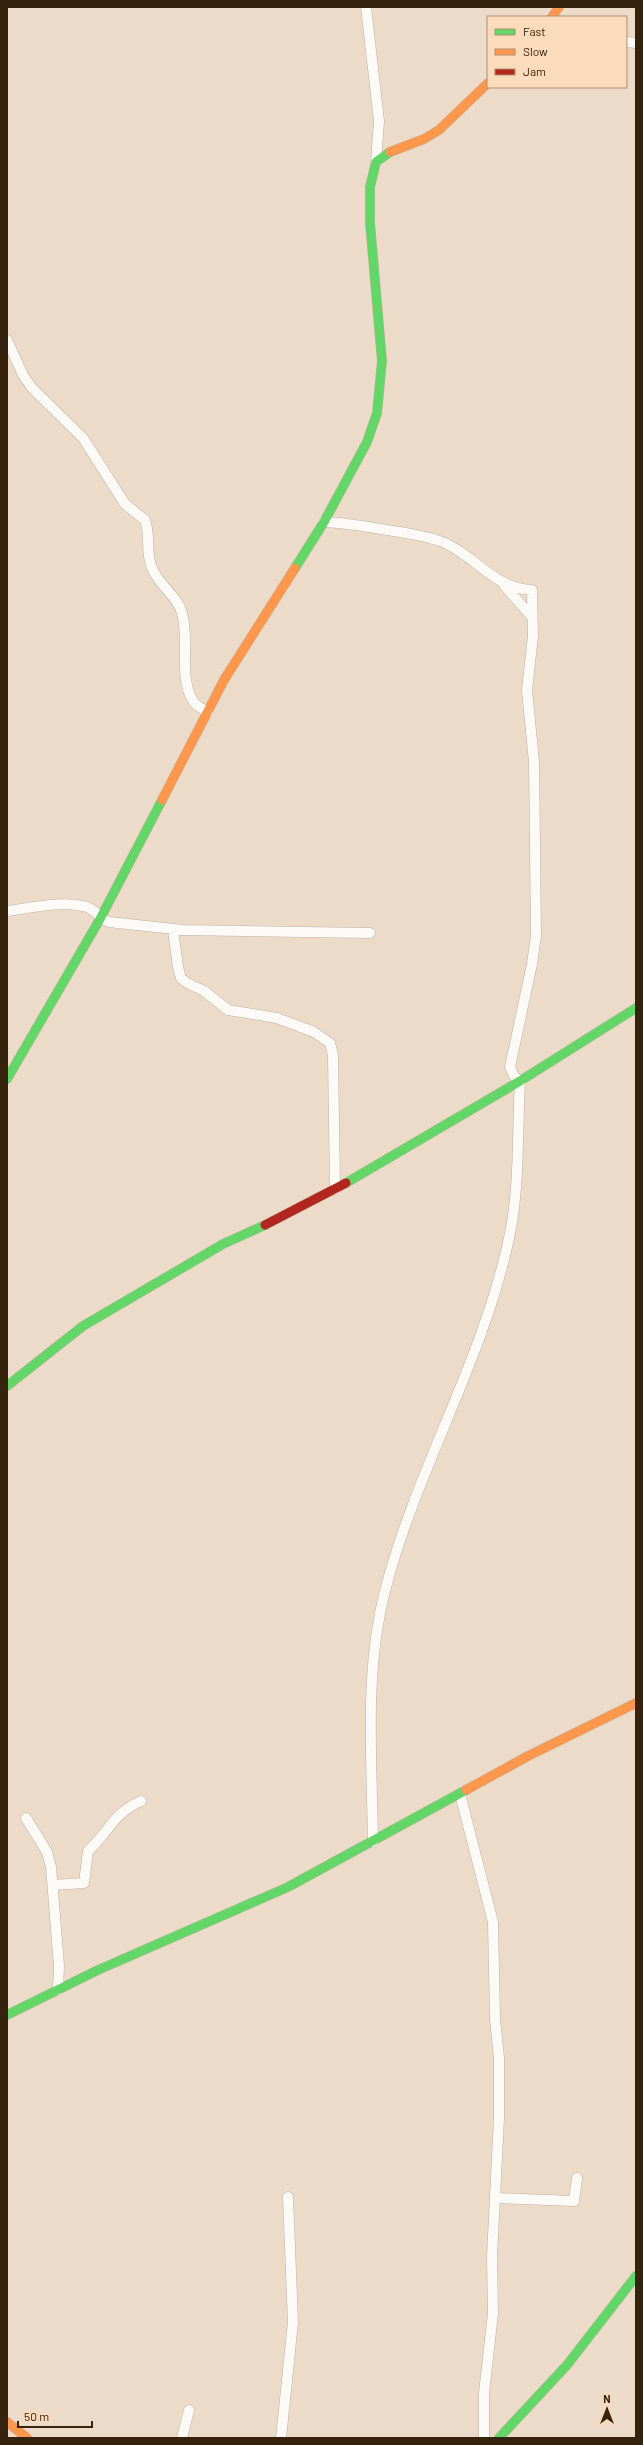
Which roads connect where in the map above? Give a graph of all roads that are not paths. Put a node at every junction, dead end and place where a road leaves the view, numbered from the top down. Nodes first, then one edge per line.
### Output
1 (366, 7) edge
2 (559, 7) edge
3 (553, 16) edge
4 (487, 84) edge
5 (376, 162) junction
6 (7, 340) edge
7 (324, 522) junction
8 (503, 584) junction
9 (532, 618) junction
10 (208, 712) junction
11 (7, 911) edge
12 (100, 919) junction
13 (174, 930) junction
14 (370, 933) dead end
15 (636, 1008) edge
16 (7, 1078) edge
17 (520, 1081) junction
18 (335, 1189) junction
19 (7, 1386) edge
20 (636, 1704) edge
21 (460, 1794) junction
22 (141, 1801) dead end
23 (26, 1818) dead end
24 (373, 1842) junction
25 (53, 1885) junction
26 (58, 1990) junction
27 (7, 2015) edge
28 (577, 2178) dead end
29 (288, 2197) dead end
30 (495, 2198) junction
31 (636, 2276) edge
32 (189, 2410) dead end
33 (7, 2422) edge
34 (25, 2436) edge
35 (12, 2438) edge
36 (182, 2438) edge
37 (281, 2438) edge
38 (484, 2438) edge
39 (499, 2438) edge

1 - 5 street
2 - 3 street
4 - 5 street
5 - 7 street
6 - 10 street
7 - 8 street
7 - 10 street
8 - 9 street
8 - 9 street
9 - 17 street
10 - 12 street
11 - 12 street
12 - 13 street
12 - 16 street
13 - 14 street
13 - 18 street
15 - 17 street
17 - 18 street
17 - 24 street
18 - 19 street
20 - 21 street
21 - 24 street
21 - 30 street
22 - 25 street
23 - 25 street
24 - 26 street
25 - 26 street
26 - 27 street
28 - 30 street
29 - 37 street
30 - 38 street
31 - 39 street
32 - 36 street
33 - 34 street
34 - 35 street

